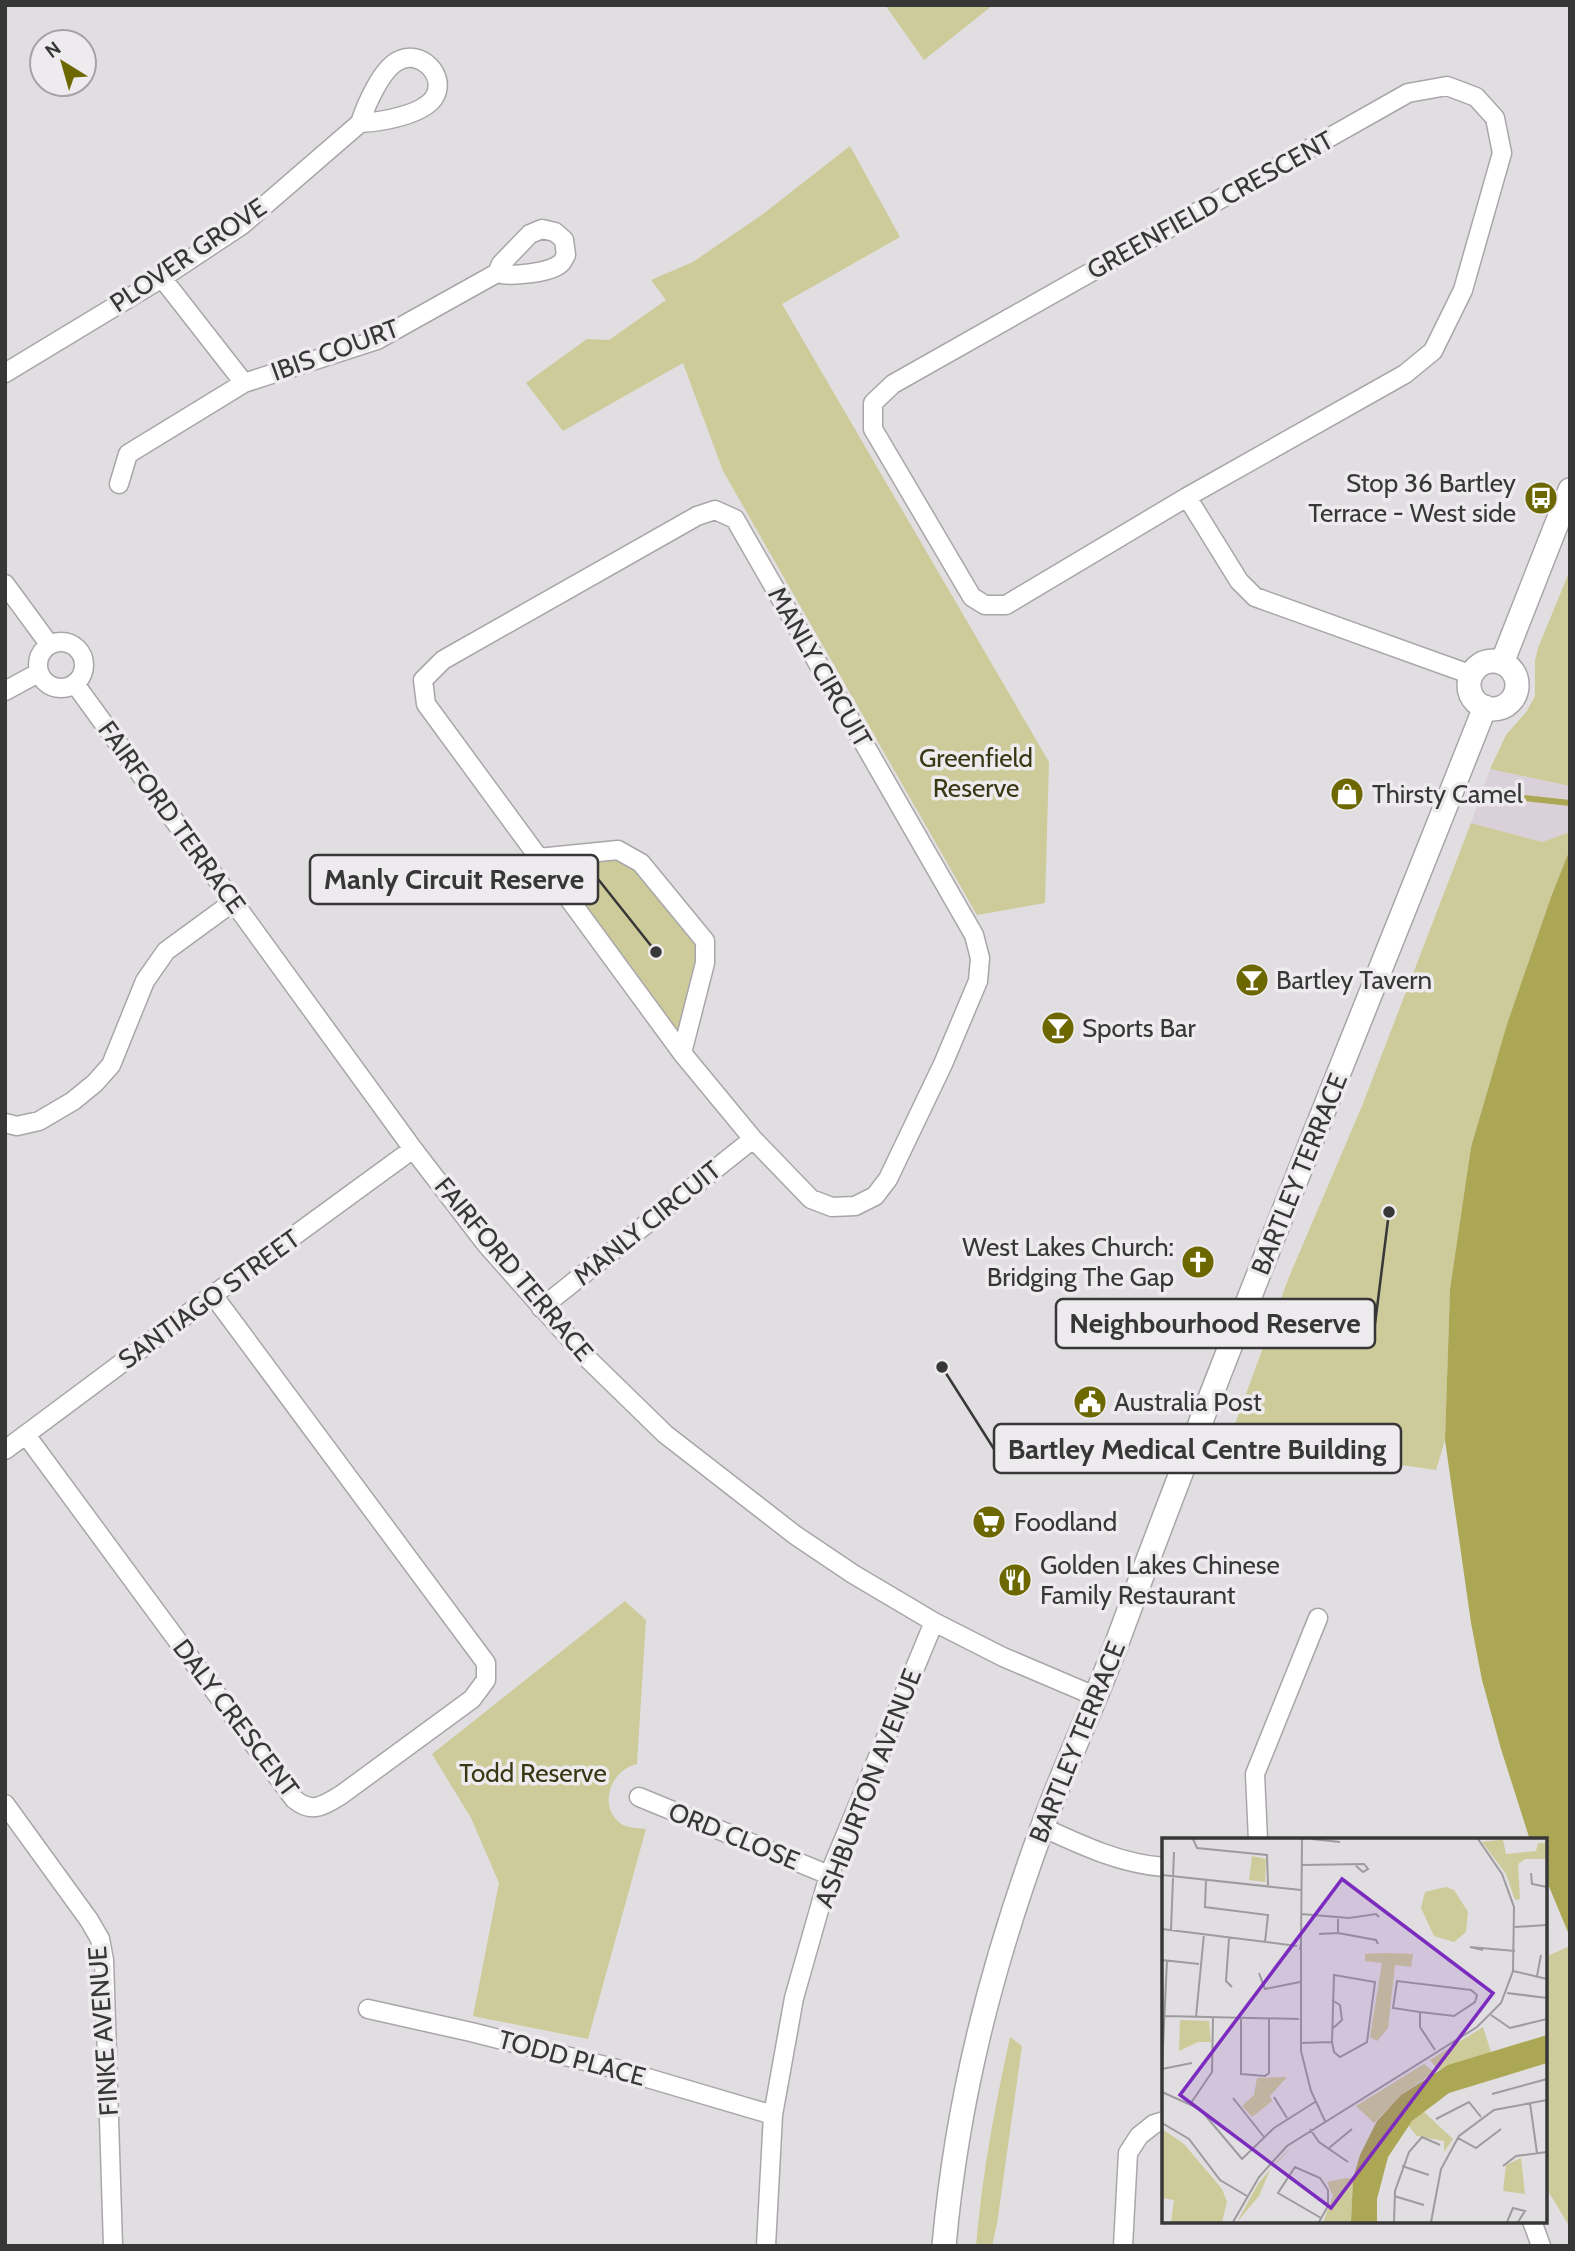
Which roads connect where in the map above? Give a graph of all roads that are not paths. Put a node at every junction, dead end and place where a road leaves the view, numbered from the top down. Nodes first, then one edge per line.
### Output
1 (360, 123) junction
2 (497, 273) dead end
3 (162, 278) junction
4 (5, 373) edge
5 (244, 383) junction
6 (119, 484) dead end
7 (1570, 490) edge
8 (1187, 497) junction
9 (5, 584) edge
10 (49, 644) junction
11 (1502, 663) junction
12 (38, 673) junction
13 (1472, 676) junction
14 (75, 684) junction
15 (5, 691) edge
16 (1485, 707) junction
17 (538, 858) junction
18 (233, 902) junction
19 (682, 1053) junction
20 (5, 1123) edge
21 (753, 1139) junction
22 (413, 1150) junction
23 (213, 1295) junction
24 (541, 1308) junction
25 (26, 1435) junction
26 (5, 1450) edge
27 (1318, 1618) dead end
28 (934, 1622) junction
29 (1097, 1697) junction
30 (639, 1797) dead end
31 (5, 1804) edge
32 (1042, 1827) junction
33 (1258, 1838) edge
34 (1162, 1867) edge
35 (829, 1875) junction
36 (368, 2009) dead end
37 (773, 2115) junction
38 (1162, 2122) edge
39 (1533, 2223) edge
40 (113, 2246) edge
41 (766, 2246) edge
42 (944, 2246) edge
43 (1123, 2246) edge
44 (1541, 2246) edge

1 - 1 street, PLOVER GROVE
1 - 3 street, PLOVER GROVE
2 - 5 street, IBIS COURT
3 - 4 street, PLOVER GROVE
3 - 5 street, IBIS COURT
5 - 6 street, IBIS COURT
7 - 11 street
8 - 8 street, GREENFIELD CRESCENT
8 - 13 street
9 - 10 street
10 - 12 street
10 - 14 street
11 - 13 street
11 - 16 street
12 - 14 street
12 - 15 street
13 - 16 street
14 - 18 street, FAIRFORD TERRACE
16 - 29 street, BARTLEY TERRACE
17 - 19 street, MANLY CIRCUIT
17 - 19 street
17 - 21 street, MANLY CIRCUIT
18 - 20 street
18 - 22 street, FAIRFORD TERRACE
19 - 21 street, MANLY CIRCUIT
21 - 24 street, MANLY CIRCUIT
22 - 23 street, SANTIAGO STREET
22 - 24 street, FAIRFORD TERRACE
23 - 25 street, SANTIAGO STREET
23 - 25 street, DALY CRESCENT
24 - 28 street, FAIRFORD TERRACE
25 - 26 street, SANTIAGO STREET
27 - 33 street
28 - 29 street, FAIRFORD TERRACE
28 - 35 street, ASHBURTON AVENUE
29 - 32 street, BARTLEY TERRACE
30 - 35 street, ORD CLOSE
31 - 40 street, FINKE AVENUE
32 - 34 street
32 - 42 street, BARTLEY TERRACE
35 - 37 street, ASHBURTON AVENUE
36 - 37 street, TODD PLACE
37 - 41 street, ASHBURTON AVENUE
38 - 43 street
39 - 44 street

